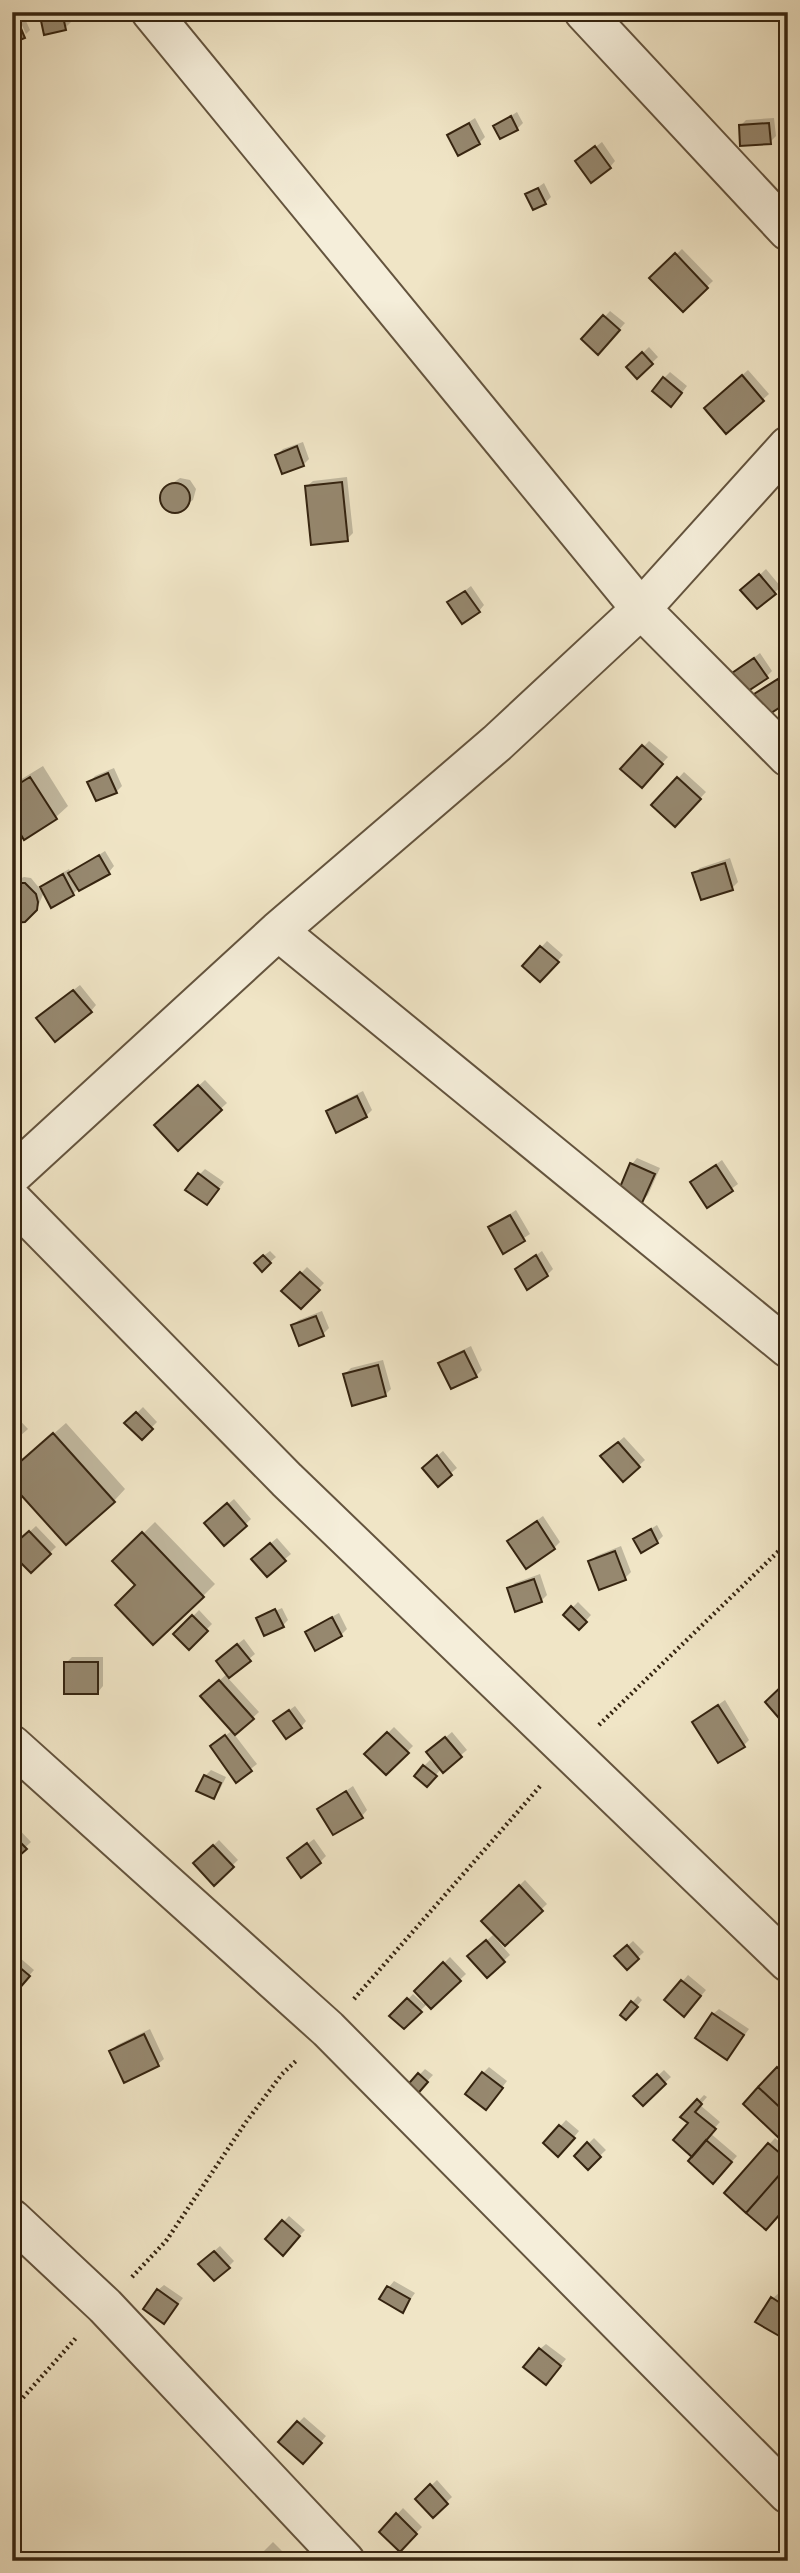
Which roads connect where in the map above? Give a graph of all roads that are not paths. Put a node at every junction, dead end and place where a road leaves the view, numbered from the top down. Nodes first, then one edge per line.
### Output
1 (151, 12) edge
2 (584, 12) edge
3 (788, 231) edge
4 (788, 446) edge
5 (641, 609) junction
6 (788, 757) edge
7 (278, 932) junction
8 (12, 1175) edge
9 (12, 1200) edge
10 (788, 1348) edge
11 (12, 1745) edge
12 (788, 1962) edge
13 (12, 2219) edge
14 (788, 2494) edge
15 (345, 2561) edge

1 - 5 street
2 - 3 street
4 - 5 street
5 - 6 street
5 - 7 street
7 - 8 street
7 - 10 street
9 - 12 street
11 - 14 street
13 - 15 street

